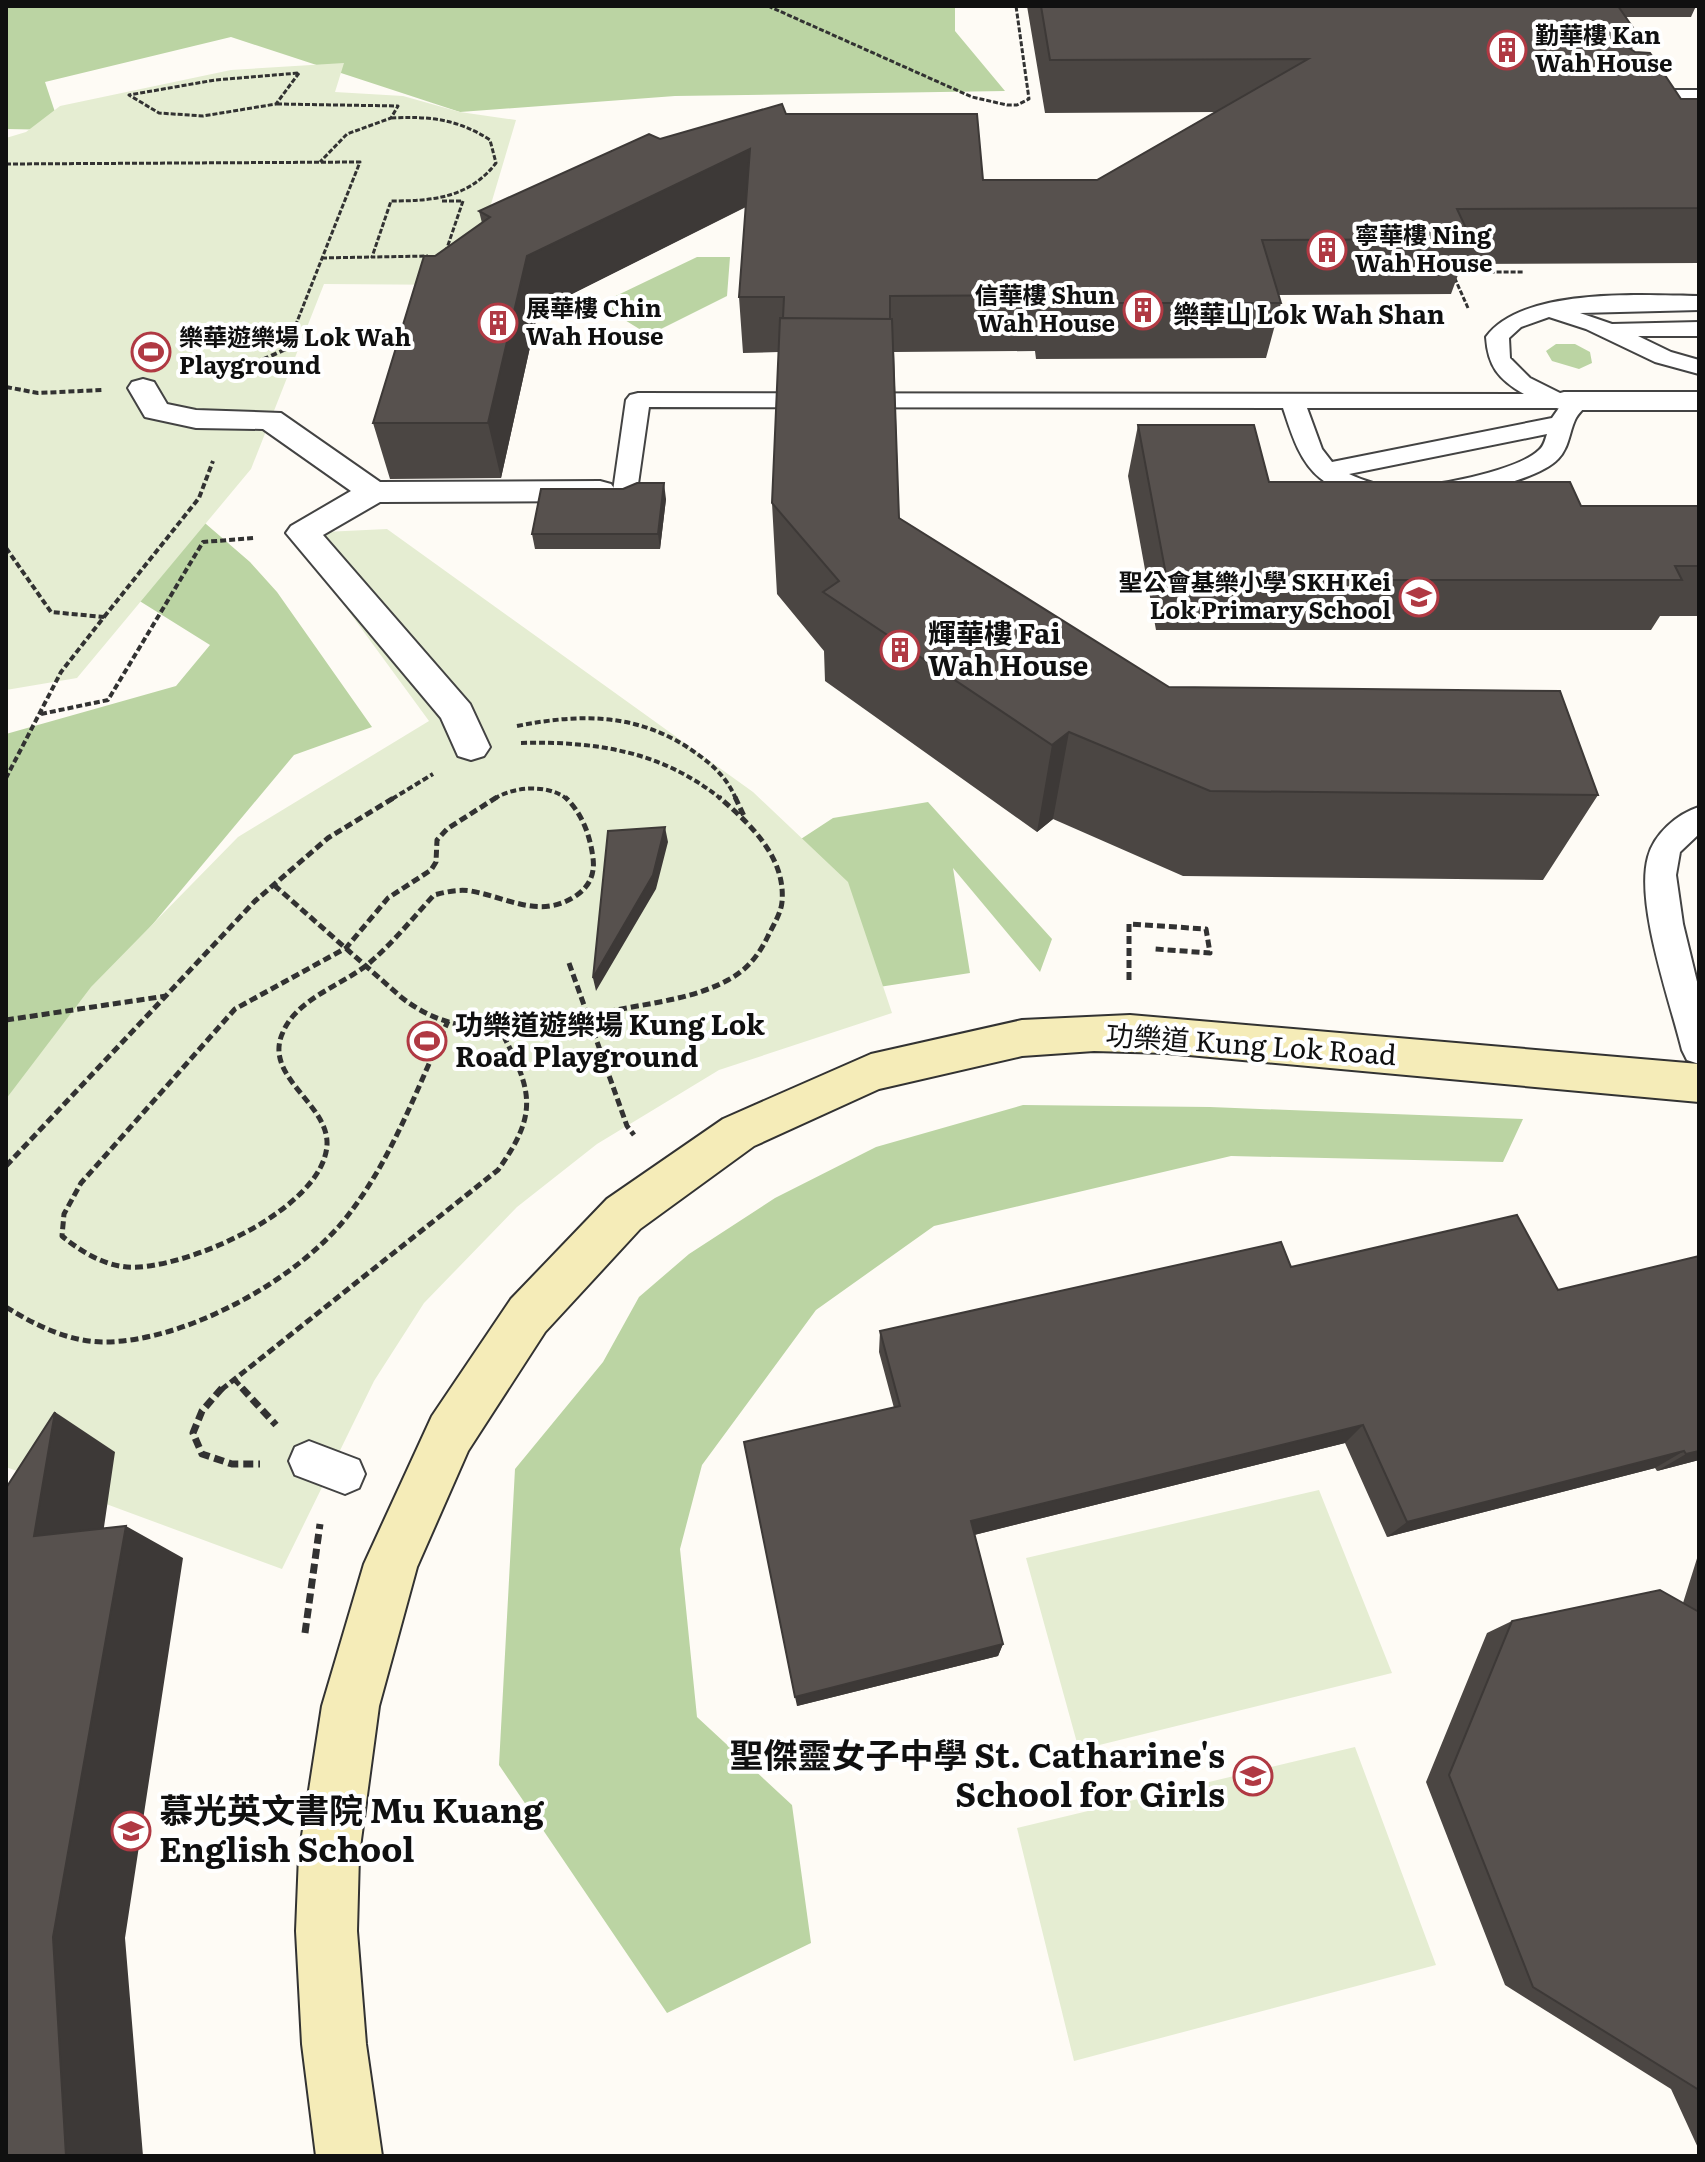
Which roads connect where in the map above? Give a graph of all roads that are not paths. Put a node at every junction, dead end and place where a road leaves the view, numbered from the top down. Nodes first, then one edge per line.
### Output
1 (1699, 96) edge
2 (1615, 97) edge
3 (1699, 303) edge
4 (1537, 313) junction
5 (1699, 329) edge
6 (1608, 330) junction
7 (1644, 347) junction
8 (1699, 347) edge
9 (1699, 367) edge
10 (143, 388) dead end
11 (1293, 401) junction
12 (1699, 401) edge
13 (1567, 409) junction
14 (1327, 471) junction
15 (625, 491) joint
16 (373, 492) junction
17 (471, 747) road end
18 (1699, 818) edge
19 (1699, 1050) edge
20 (1699, 1083) edge
21 (349, 2156) edge

1 - 2 lane
3 - 4 lane
4 - 6 lane
4 - 13 lane
5 - 6 lane
6 - 7 lane
7 - 8 lane
7 - 9 lane
10 - 16 street
11 - 13 lane
11 - 14 lane
11 - 15 lane
12 - 13 street
13 - 14 lane
13 - 14 lane
15 - 16 street
16 - 17 street
18 - 19 lane
20 - 21 street, 功樂道 Kung Lok Road

